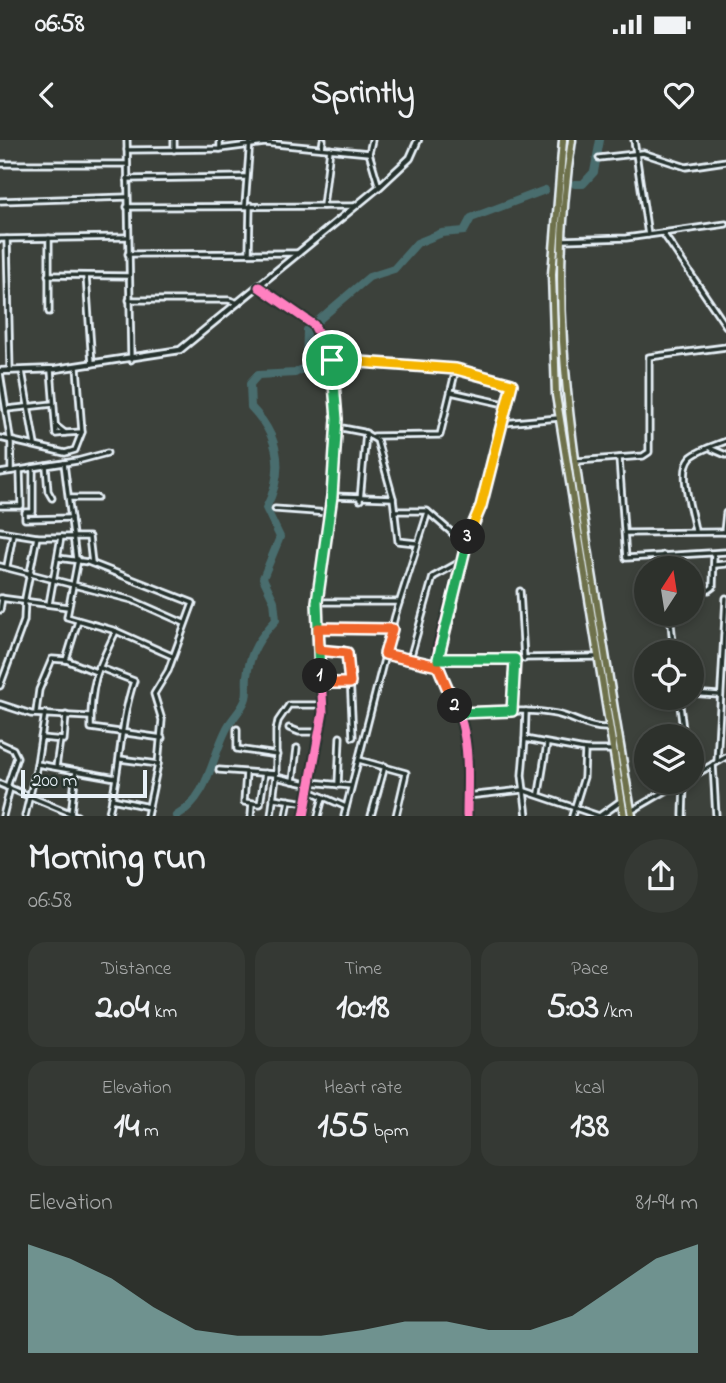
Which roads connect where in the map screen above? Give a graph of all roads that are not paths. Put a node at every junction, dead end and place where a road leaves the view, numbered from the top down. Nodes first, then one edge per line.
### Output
1 (127, 140) edge
2 (174, 140) edge
3 (220, 140) edge
4 (323, 140) edge
5 (372, 140) edge
6 (418, 140) edge
7 (563, 140) edge
8 (572, 140) edge
9 (634, 140) edge
10 (250, 142) edge
11 (278, 142) edge
12 (322, 148) junction
13 (220, 149) junction
14 (330, 149) junction
15 (127, 150) junction
16 (174, 150) junction
17 (369, 153) junction
18 (636, 153) junction
19 (599, 158) dead end
20 (726, 161) edge
21 (0, 164) edge
22 (127, 164) junction
23 (245, 177) junction
24 (127, 179) junction
25 (379, 187) junction
26 (127, 197) junction
27 (0, 201) edge
28 (248, 205) junction
29 (323, 206) junction
30 (357, 206) junction
31 (127, 207) junction
32 (726, 224) edge
33 (663, 233) junction
34 (648, 235) junction
35 (127, 237) junction
36 (49, 238) junction
37 (0, 239) edge
38 (7, 239) junction
39 (562, 240) junction
40 (249, 251) junction
41 (301, 253) junction
42 (127, 254) junction
43 (48, 275) junction
44 (86, 276) junction
45 (128, 276) junction
46 (0, 277) edge
47 (8, 277) junction
48 (259, 287) junction
49 (129, 300) junction
50 (239, 303) junction
51 (49, 312) dead end
52 (726, 326) edge
53 (726, 347) edge
54 (131, 360) junction
55 (332, 360) junction
56 (92, 365) junction
57 (77, 366) junction
58 (456, 369) junction
59 (51, 370) junction
60 (10, 371) junction
61 (22, 371) junction
62 (0, 372) edge
63 (451, 392) junction
64 (54, 404) junction
65 (509, 404) junction
66 (27, 406) junction
67 (7, 409) junction
68 (559, 418) junction
69 (503, 423) junction
70 (337, 427) junction
71 (82, 432) junction
72 (366, 433) junction
73 (372, 436) junction
74 (0, 438) edge
75 (11, 439) junction
76 (726, 441) edge
77 (35, 445) junction
78 (710, 448) junction
79 (107, 453) dead end
80 (726, 455) edge
81 (619, 458) junction
82 (575, 461) junction
83 (64, 463) junction
84 (46, 466) junction
85 (33, 468) junction
86 (20, 470) junction
87 (11, 471) junction
88 (0, 473) edge
89 (332, 496) junction
90 (52, 498) dead end
91 (69, 498) junction
92 (97, 498) dead end
93 (393, 498) junction
94 (360, 499) junction
95 (0, 506) edge
96 (275, 509) dead end
97 (395, 511) junction
98 (428, 512) junction
99 (329, 513) junction
100 (726, 513) edge
101 (71, 517) junction
102 (0, 531) edge
103 (695, 531) junction
104 (725, 532) edge
105 (625, 533) junction
106 (13, 534) junction
107 (37, 537) junction
108 (61, 537) junction
109 (74, 537) junction
110 (417, 543) junction
111 (466, 545) junction
112 (726, 552) edge
113 (714, 554) junction
114 (663, 555) joint
115 (58, 558) junction
116 (77, 559) junction
117 (463, 561) junction
118 (92, 563) junction
119 (726, 564) edge
120 (715, 565) junction
121 (0, 566) edge
122 (7, 567) junction
123 (30, 573) junction
124 (54, 579) junction
125 (74, 584) junction
126 (704, 589) edge
127 (520, 591) dead end
128 (1, 598) edge
129 (726, 598) edge
130 (26, 602) junction
131 (317, 602) junction
132 (399, 602) junction
133 (49, 604) junction
134 (68, 607) junction
135 (0, 610) edge
136 (78, 621) junction
137 (185, 624) junction
138 (318, 628) junction
139 (392, 629) junction
140 (116, 631) junction
141 (319, 650) junction
142 (385, 654) junction
143 (172, 656) junction
144 (597, 657) junction
145 (410, 659) junction
146 (438, 659) junction
147 (515, 659) junction
148 (524, 659) junction
149 (65, 660) junction
150 (438, 666) junction
151 (97, 670) junction
152 (321, 683) junction
153 (350, 683) junction
154 (0, 686) edge
155 (704, 694) edge
156 (719, 695) junction
157 (0, 704) edge
158 (323, 705) junction
159 (512, 711) junction
160 (526, 711) junction
161 (36, 712) junction
162 (45, 713) junction
163 (458, 713) junction
164 (66, 715) junction
165 (90, 717) junction
166 (289, 727) dead end
167 (608, 728) junction
168 (237, 729) dead end
169 (320, 732) junction
170 (124, 734) junction
171 (340, 737) dead end
172 (353, 737) dead end
173 (41, 738) junction
174 (162, 738) junction
175 (60, 740) junction
176 (525, 740) junction
177 (0, 743) edge
178 (548, 743) junction
179 (297, 748) dead end
180 (585, 750) junction
181 (612, 750) junction
182 (277, 755) junction
183 (726, 757) edge
184 (120, 759) junction
185 (359, 760) junction
186 (715, 763) junction
187 (37, 764) junction
188 (158, 764) junction
189 (385, 766) junction
190 (56, 767) junction
191 (704, 769) edge
192 (219, 770) dead end
193 (76, 771) junction
194 (246, 773) junction
195 (265, 773) junction
196 (276, 776) junction
197 (116, 778) junction
198 (293, 781) junction
199 (311, 783) junction
200 (0, 784) edge
201 (338, 785) junction
202 (352, 786) junction
203 (9, 788) junction
204 (522, 790) junction
205 (309, 791) junction
206 (539, 793) junction
207 (663, 794) edge
208 (683, 794) edge
209 (30, 796) junction
210 (467, 796) junction
211 (323, 797) junction
212 (273, 798) junction
213 (112, 799) junction
214 (289, 800) junction
215 (621, 801) junction
216 (252, 803) junction
217 (307, 803) junction
218 (149, 807) junction
219 (346, 807) junction
220 (574, 809) junction
221 (631, 813) edge
222 (71, 814) junction
223 (4, 816) edge
224 (25, 816) edge
225 (77, 816) edge
226 (108, 816) edge
227 (147, 816) edge
228 (251, 816) edge
229 (271, 816) edge
230 (286, 816) edge
231 (304, 816) edge
232 (318, 816) edge
233 (344, 816) edge
234 (371, 816) edge
235 (396, 816) edge
236 (467, 816) edge
237 (527, 816) edge
238 (572, 816) edge
239 (600, 816) edge
240 (624, 816) edge
241 (683, 816) edge
242 (716, 816) edge

1 - 15 street
2 - 16 street
3 - 13 street
4 - 12 street
5 - 17 street
6 - 25 street
7 - 68 main road
8 - 39 main road
9 - 18 street
10 - 11 street
10 - 13 street
10 - 23 street
11 - 12 street
12 - 14 street
13 - 16 street
14 - 17 street
14 - 29 street
15 - 16 street
15 - 22 street
17 - 25 street
18 - 19 street
18 - 20 street
18 - 34 street
21 - 22 street
22 - 24 street
23 - 24 street
23 - 28 street
24 - 26 street
25 - 30 street
26 - 27 street
26 - 31 street
28 - 29 street
28 - 31 street
28 - 40 street
29 - 30 street
30 - 41 street
31 - 35 street
32 - 33 street
33 - 34 street
33 - 52 street
34 - 39 street
35 - 36 street
35 - 42 street
36 - 38 street
36 - 43 street
37 - 38 street
38 - 47 street
39 - 82 main road
40 - 41 street
40 - 42 street
41 - 48 street
42 - 45 street
43 - 44 street
43 - 51 street
44 - 45 street
44 - 56 street
45 - 49 street
46 - 47 street
47 - 60 street
48 - 50 street
48 - 55 street
49 - 50 street
49 - 54 street
50 - 54 street
53 - 81 street
54 - 56 street
55 - 58 street
55 - 70 street
56 - 57 street
57 - 59 street
57 - 71 street
58 - 63 street
58 - 65 street
59 - 61 street
59 - 64 street
60 - 61 street
60 - 62 street
61 - 66 street
62 - 67 street
63 - 65 street
63 - 73 street
64 - 66 street
64 - 71 street
65 - 69 street
66 - 67 street
66 - 77 street
67 - 75 street
68 - 69 street
68 - 144 main road
69 - 111 street
70 - 72 street
70 - 89 street
71 - 77 street
72 - 73 street
72 - 94 street
73 - 93 street
74 - 75 street
75 - 77 street
75 - 87 street
76 - 78 street
78 - 80 street
78 - 103 street
79 - 83 street
81 - 82 street
81 - 105 street
82 - 221 main road
83 - 84 street
83 - 91 street
84 - 85 street
84 - 90 street
85 - 86 street
85 - 101 street
86 - 87 street
86 - 95 street
87 - 88 street
89 - 94 street
89 - 99 street
91 - 92 street
91 - 101 street
93 - 94 street
93 - 97 street
96 - 99 street
97 - 98 street
97 - 110 street
98 - 110 street
98 - 111 street
99 - 131 street
100 - 104 street
101 - 109 street
102 - 106 street
103 - 104 street
103 - 105 street
105 - 114 street
106 - 107 street
106 - 122 street
107 - 108 street
107 - 123 street
108 - 109 street
108 - 115 street
109 - 116 street
109 - 118 street
110 - 132 street
111 - 117 street
112 - 113 street
113 - 114 street
113 - 120 street
115 - 116 street
115 - 124 street
116 - 118 street
116 - 125 street
117 - 145 street
117 - 146 street
118 - 137 street
119 - 120 street
120 - 126 street
121 - 122 street
122 - 123 street
123 - 124 street
123 - 130 street
124 - 125 street
124 - 133 street
125 - 134 street
125 - 137 street
127 - 148 street
128 - 130 street
128 - 135 street
129 - 156 street
130 - 133 street
130 - 154 street
131 - 132 street
131 - 138 street
132 - 139 street
133 - 134 street
134 - 136 street
136 - 140 street
136 - 149 street
137 - 143 street
138 - 139 street
138 - 141 street
139 - 142 street
140 - 143 street
140 - 151 street
141 - 152 street
141 - 153 street
142 - 145 street
142 - 185 street
143 - 174 street
144 - 148 street
144 - 167 main road
145 - 150 street
146 - 147 street
146 - 150 street
147 - 148 street
147 - 159 street
149 - 151 street
149 - 161 street
150 - 163 street
151 - 165 street
151 - 170 street
152 - 153 street
152 - 158 street
153 - 172 street
155 - 156 street
156 - 186 street
157 - 161 street
158 - 169 street
158 - 182 street
159 - 160 street
159 - 163 street
160 - 167 street
160 - 176 street
161 - 162 street
162 - 164 street
162 - 173 street
163 - 210 street
164 - 165 street
164 - 175 street
165 - 170 street
166 - 169 street
167 - 181 main road
168 - 182 street
169 - 199 street
170 - 174 street
170 - 184 street
171 - 201 street
173 - 175 street
173 - 187 street
174 - 188 street
175 - 190 street
176 - 178 street
176 - 204 street
177 - 203 street
178 - 180 street
178 - 206 street
179 - 198 street
180 - 181 street
180 - 220 street
181 - 215 main road
182 - 196 street
183 - 186 street
184 - 188 street
184 - 197 street
185 - 189 street
185 - 202 street
186 - 191 street
186 - 242 street
187 - 190 street
187 - 209 street
188 - 218 street
189 - 234 street
189 - 235 street
190 - 193 street
192 - 194 street
193 - 197 street
193 - 222 street
194 - 195 street
194 - 216 street
195 - 196 street
195 - 216 street
196 - 198 street
196 - 212 street
197 - 213 street
198 - 199 street
199 - 201 street
199 - 205 street
200 - 203 street
201 - 202 street
202 - 219 street
203 - 209 street
203 - 223 street
204 - 206 street
204 - 210 street
204 - 237 street
205 - 211 street
205 - 217 street
206 - 220 street
207 - 221 street
208 - 241 street
209 - 222 street
209 - 224 street
210 - 236 street
211 - 219 street
211 - 232 street
212 - 214 street
212 - 229 street
213 - 218 street
213 - 226 street
214 - 217 street
214 - 230 street
215 - 239 street
215 - 240 main road
216 - 228 street
217 - 231 street
218 - 227 street
219 - 233 street
220 - 238 street
220 - 239 street
222 - 225 street

